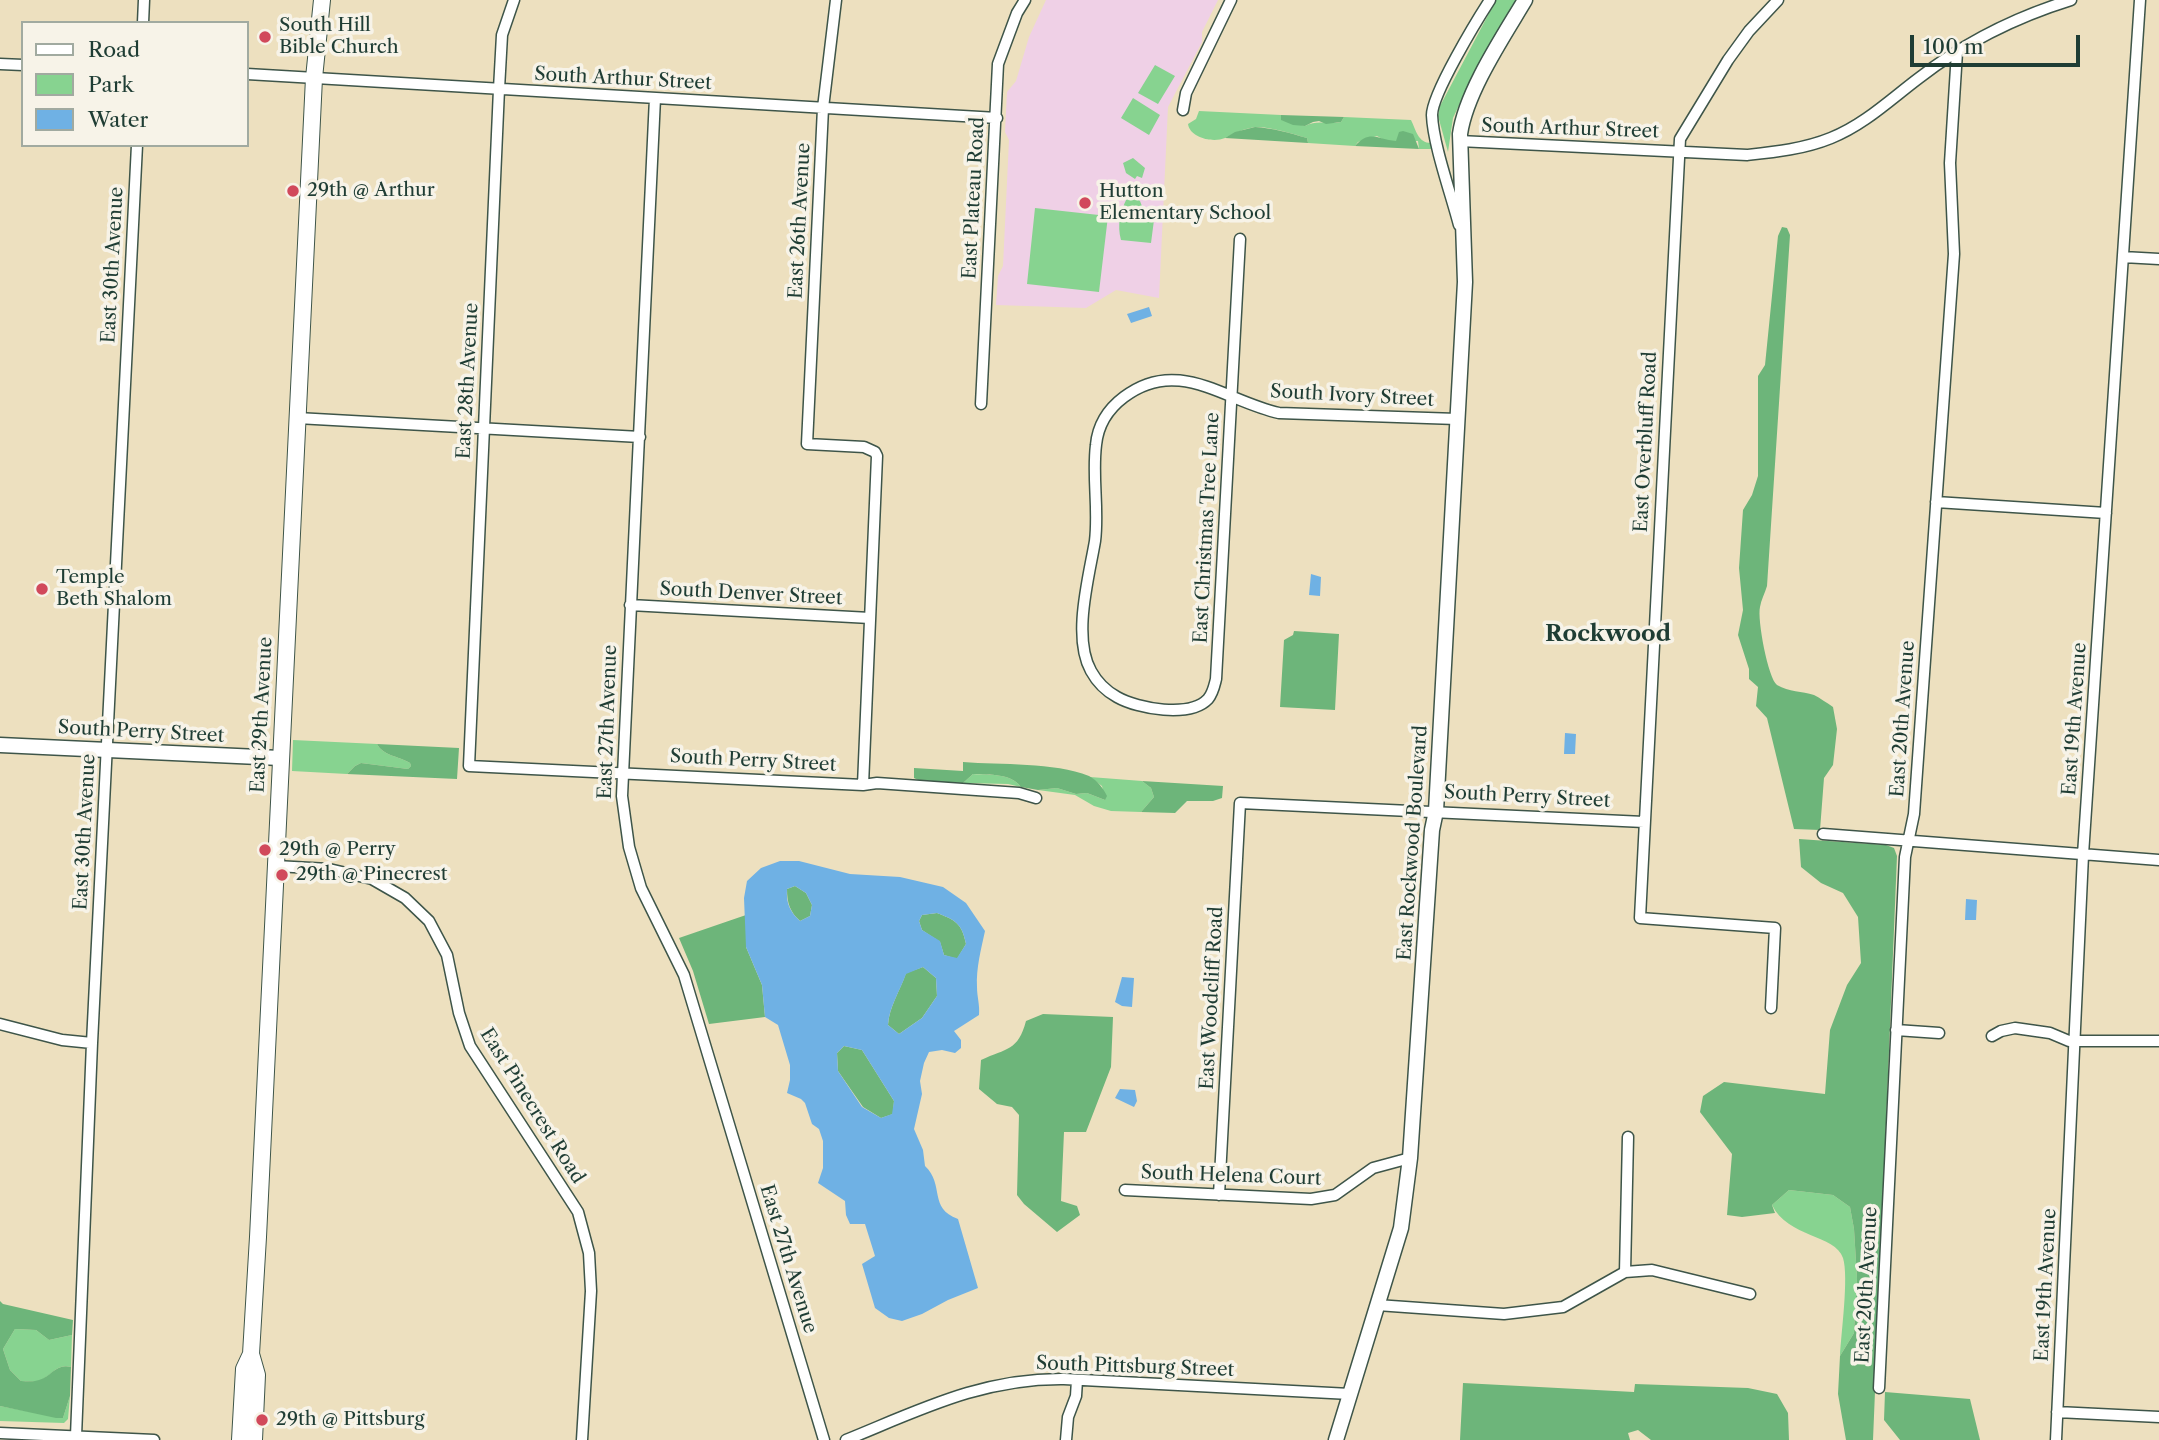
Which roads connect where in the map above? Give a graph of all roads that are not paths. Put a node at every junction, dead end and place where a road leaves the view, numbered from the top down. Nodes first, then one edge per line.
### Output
1 (144, 0) edge
2 (311, 0) edge
3 (322, 0) edge
4 (514, 0) edge
5 (836, 0) edge
6 (1025, 0) edge
7 (1231, 0) edge
8 (1490, 0) edge
9 (1525, 0) edge
10 (1778, 0) edge
11 (2071, 0) edge
12 (2140, 0) edge
13 (143, 21) edge
14 (1957, 52) junction
15 (0, 64) edge
16 (21, 65) edge
17 (248, 74) edge
18 (314, 78) junction
19 (499, 89) junction
20 (654, 98) junction
21 (823, 108) junction
22 (1183, 110) dead end
23 (997, 118) junction
24 (1459, 141) junction
25 (137, 147) edge
26 (1679, 151) junction
27 (1462, 238) junction
28 (1240, 239) dead end
29 (2123, 257) junction
30 (2159, 259) edge
31 (1231, 397) junction
32 (981, 404) dead end
33 (298, 418) junction
34 (1457, 419) junction
35 (483, 428) junction
36 (640, 438) junction
37 (1936, 502) junction
38 (2106, 513) junction
39 (630, 606) junction
40 (870, 618) junction
41 (1099, 683) joint
42 (0, 745) edge
43 (107, 750) junction
44 (280, 758) junction
45 (469, 766) joint
46 (623, 774) junction
47 (863, 785) junction
48 (1036, 798) dead end
49 (1240, 803) joint
50 (1436, 811) junction
51 (1644, 822) junction
52 (1823, 834) dead end
53 (1908, 841) junction
54 (2083, 855) junction
55 (2159, 860) edge
56 (276, 866) junction
57 (1771, 1008) dead end
58 (0, 1024) edge
59 (1896, 1030) junction
60 (1939, 1032) dead end
61 (1992, 1036) dead end
62 (2074, 1041) junction
63 (2159, 1041) edge
64 (92, 1043) junction
65 (1628, 1137) dead end
66 (1410, 1158) junction
67 (1125, 1190) dead end
68 (1219, 1195) junction
69 (1625, 1272) junction
70 (1750, 1294) dead end
71 (1377, 1305) junction
72 (251, 1354) junction
73 (1077, 1380) junction
74 (1879, 1388) dead end
75 (1350, 1394) junction
76 (2057, 1412) junction
77 (2159, 1417) edge
78 (0, 1433) edge
79 (76, 1436) junction
80 (28, 1437) edge
81 (50, 1438) edge
82 (154, 1440) edge
83 (240, 1440) edge
84 (254, 1440) edge
85 (582, 1440) edge
86 (824, 1440) edge
87 (846, 1440) edge
88 (1066, 1440) edge
89 (1335, 1440) edge
90 (2056, 1440) edge

1 - 13 street
2 - 18 main road, East 29th Avenue
3 - 18 main road, East 29th Avenue
4 - 19 street, East 28th Avenue
5 - 21 street, East 26th Avenue
6 - 23 street, East Plateau Road
7 - 22 street
8 - 27 street, East Rockwood Boulevard
9 - 24 street, East Rockwood Boulevard
10 - 26 street, East Overbluff Road
11 - 14 street, South Arthur Street
12 - 29 street, East 19th Avenue
14 - 26 street, South Arthur Street
14 - 37 street, East 20th Avenue
15 - 16 street
17 - 18 street, South Arthur Street
18 - 19 street, South Arthur Street
18 - 33 main road, East 29th Avenue
19 - 20 street, South Arthur Street
19 - 35 street, East 28th Avenue
20 - 21 street, South Arthur Street
20 - 36 street, East 27th Avenue
21 - 23 street, South Arthur Street
21 - 40 street, East 26th Avenue
23 - 32 street, East Plateau Road
24 - 26 street, South Arthur Street
24 - 27 street, East Rockwood Boulevard
25 - 43 street, East 30th Avenue
26 - 51 street, East Overbluff Road
27 - 34 street, East Rockwood Boulevard
28 - 31 street, East Christmas Tree Lane
29 - 30 street
29 - 38 street, East 19th Avenue
31 - 34 street, South Ivory Street
31 - 41 street, South Ivory Street
31 - 41 street, East Christmas Tree Lane
33 - 35 street
33 - 44 main road, East 29th Avenue
34 - 50 street, East Rockwood Boulevard
35 - 36 street
35 - 45 street, East 28th Avenue
36 - 39 street, East 27th Avenue
37 - 38 street
37 - 53 street, East 20th Avenue
38 - 54 street, East 19th Avenue
39 - 40 street, South Denver Street
39 - 46 street, East 27th Avenue
40 - 47 street
42 - 43 street, South Perry Street
43 - 44 street, South Perry Street
43 - 64 street, East 30th Avenue
44 - 56 main road, East 29th Avenue
45 - 46 street, South Perry Street
46 - 47 street, South Perry Street
46 - 86 street, East 27th Avenue
47 - 48 street, South Perry Street
49 - 50 street, South Perry Street
49 - 68 street, East Woodcliff Road
50 - 51 street, South Perry Street
50 - 66 street, East Rockwood Boulevard
51 - 57 street, East Overbluff Road
52 - 53 street
53 - 54 street
53 - 59 street, East 20th Avenue
54 - 55 street
54 - 62 street, East 19th Avenue
56 - 72 main road, East 29th Avenue
56 - 85 street, East Pinecrest Road
58 - 64 street
59 - 60 street
59 - 74 street, East 20th Avenue
61 - 62 street
62 - 63 street
62 - 76 street, East 19th Avenue
64 - 79 street, East 30th Avenue
65 - 69 street
66 - 68 street, South Helena Court
66 - 71 street, East Rockwood Boulevard
67 - 68 street, South Helena Court
69 - 70 street
69 - 71 street
71 - 75 street, East Rockwood Boulevard
72 - 83 main road, East 29th Avenue
72 - 84 main road, East 29th Avenue
73 - 75 street, South Pittsburg Street
73 - 87 street, South Pittsburg Street
73 - 88 street
75 - 89 street, East Rockwood Boulevard
76 - 77 street
76 - 90 street, East 19th Avenue
78 - 80 street
79 - 81 street
79 - 82 street
80 - 81 street

